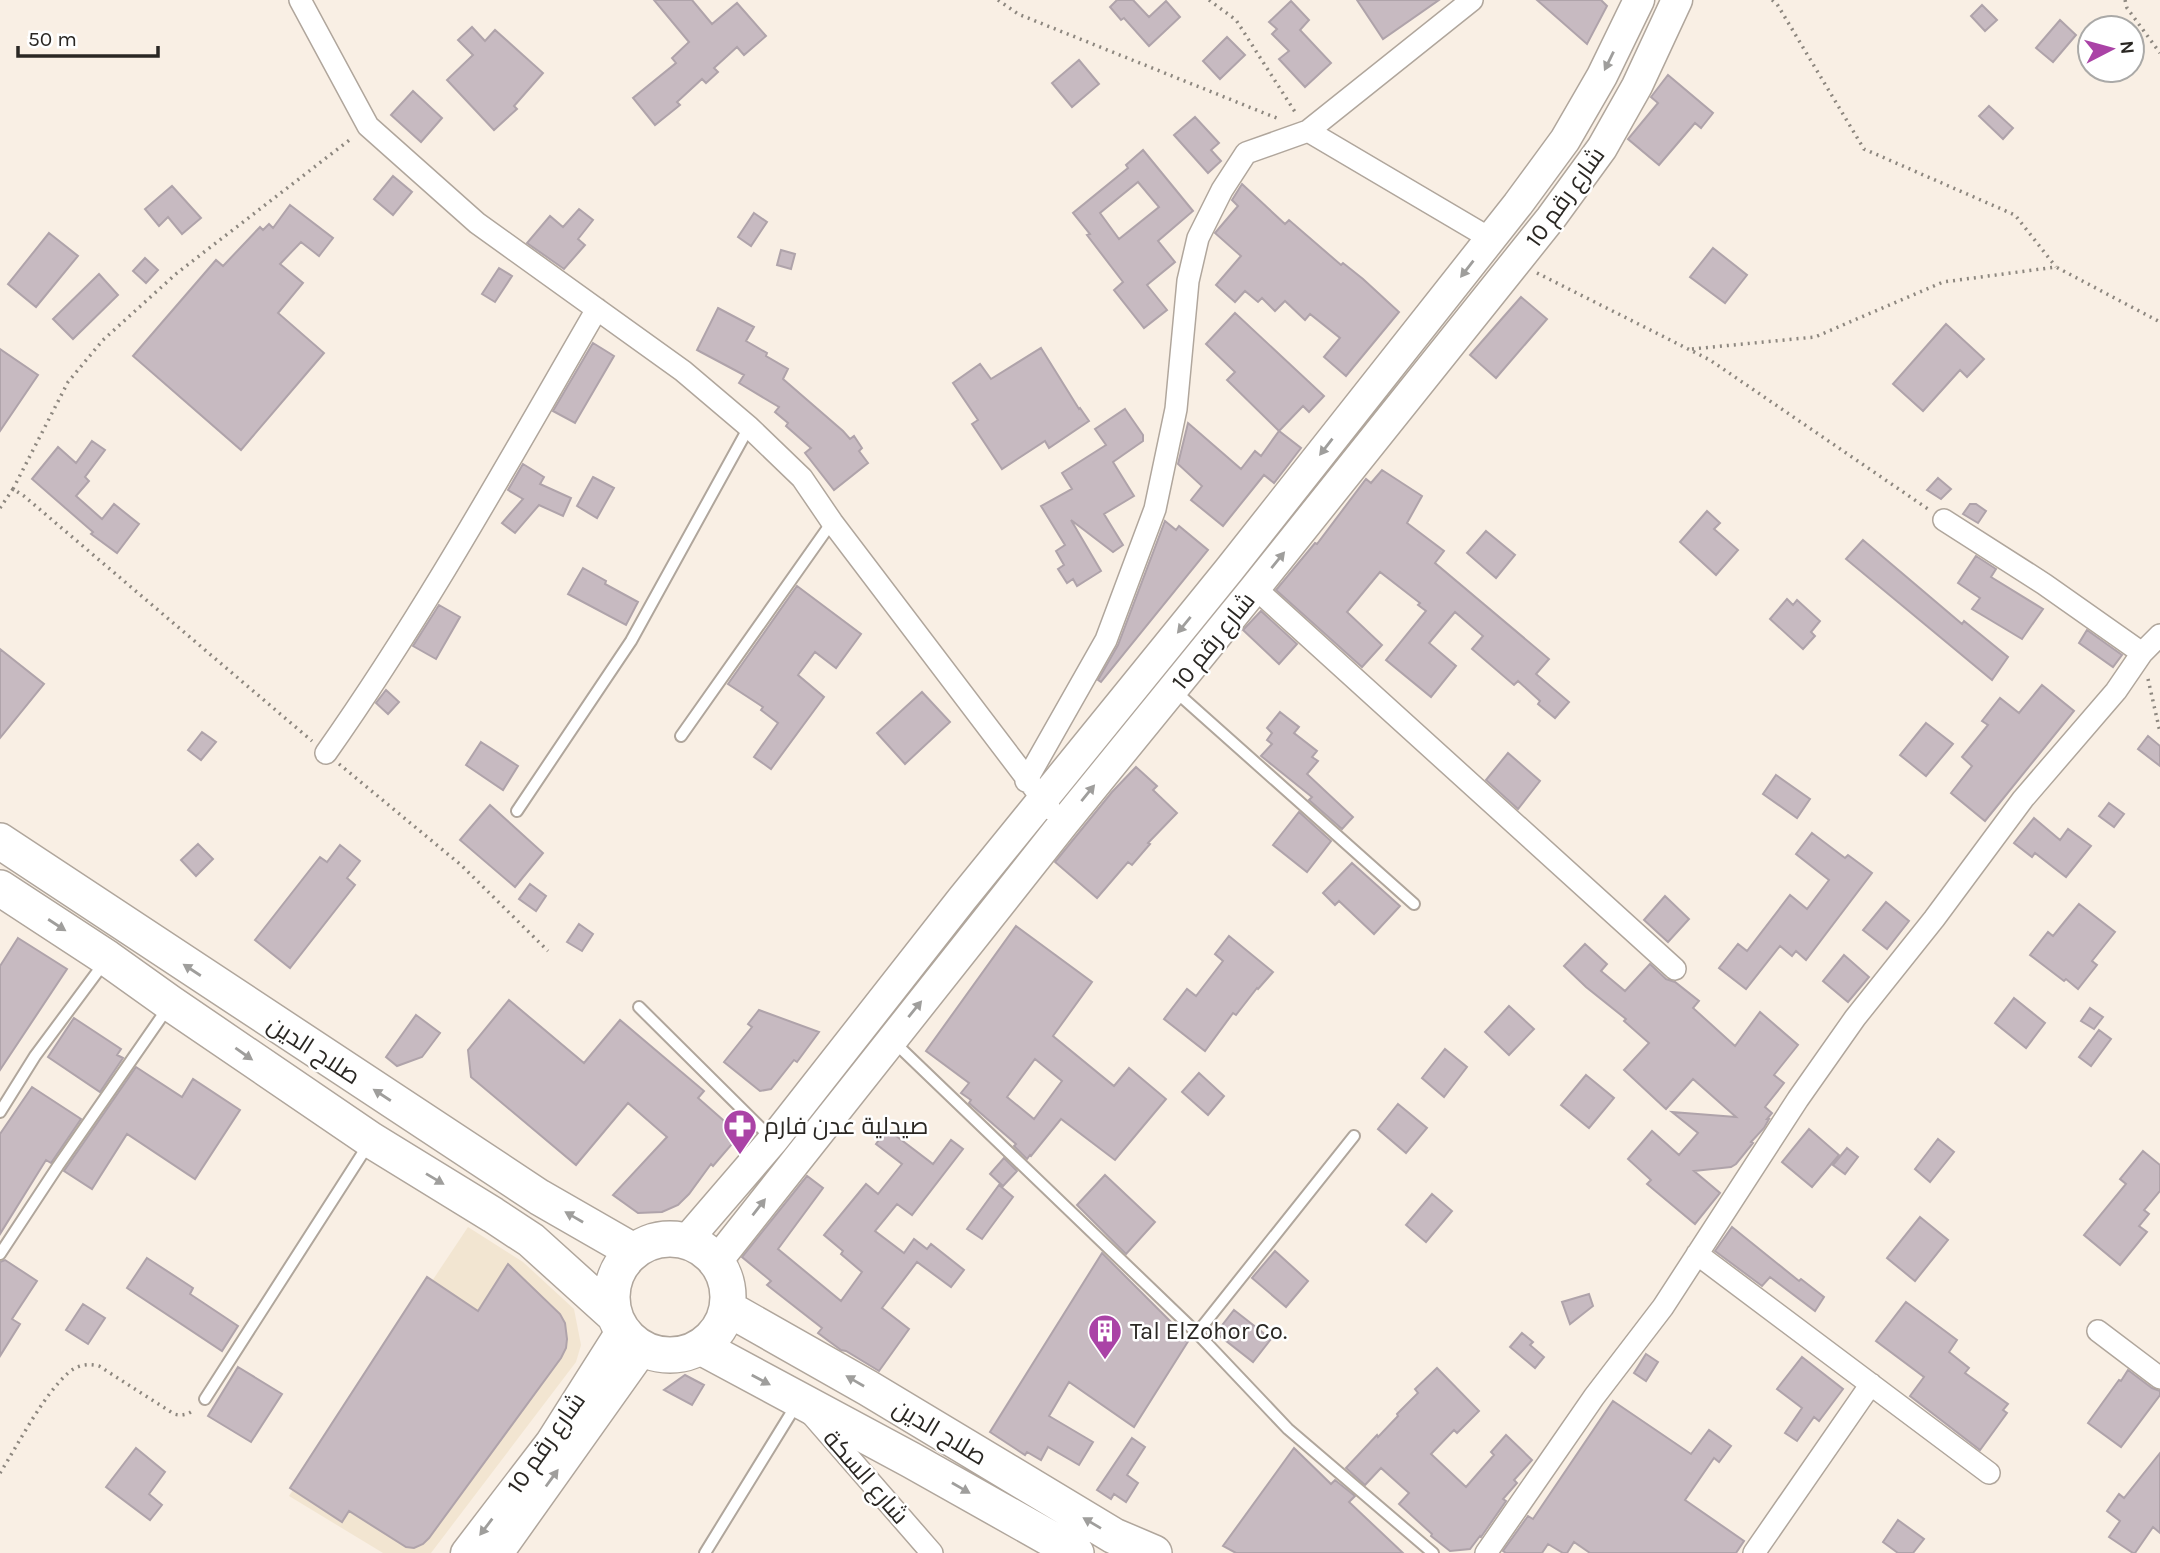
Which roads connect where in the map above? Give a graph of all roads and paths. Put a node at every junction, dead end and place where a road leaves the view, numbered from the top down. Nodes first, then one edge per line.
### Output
1 (300, 0) edge
2 (998, 0) edge
3 (1209, 0) edge
4 (1472, 0) edge
5 (1639, 0) edge
6 (1677, 0) edge
7 (1772, 0) edge
8 (2125, 0) edge
9 (2160, 53) edge
10 (368, 126) junction
11 (1308, 131) junction
12 (1491, 239) junction
13 (1517, 263) junction
14 (2056, 267) junction
15 (597, 309) junction
16 (2160, 322) edge
17 (1689, 349) junction
18 (749, 428) junction
19 (13, 489) junction
20 (0, 508) edge
21 (1944, 520) joint
22 (832, 522) junction
23 (1255, 589) junction
24 (2160, 635) edge
25 (2142, 653) junction
26 (1173, 690) junction
27 (2160, 732) edge
28 (681, 736) dead end
29 (327, 753) junction
30 (1034, 790) junction
31 (517, 811) dead end
32 (1063, 824) junction
33 (0, 841) edge
34 (0, 888) edge
35 (1414, 904) dead end
36 (548, 951) dead end
37 (107, 958) junction
38 (1675, 969) dead end
39 (170, 1003) junction
40 (639, 1007) dead end
41 (891, 1039) junction
42 (0, 1112) edge
43 (1354, 1136) dead end
44 (371, 1140) junction
45 (773, 1140) junction
46 (687, 1240) junction
47 (633, 1251) junction
48 (0, 1254) edge
49 (1698, 1254) junction
50 (717, 1261) junction
51 (727, 1308) junction
52 (2098, 1331) dead end
53 (626, 1332) junction
54 (1197, 1333) junction
55 (701, 1347) junction
56 (2160, 1378) edge
57 (1871, 1384) junction
58 (205, 1399) joint
59 (799, 1400) junction
60 (1989, 1472) dead end
61 (0, 1474) edge
62 (467, 1553) edge
63 (498, 1553) edge
64 (705, 1553) edge
65 (932, 1553) edge
66 (1076, 1553) edge
67 (1154, 1553) edge
68 (1433, 1553) edge
69 (1486, 1553) edge
70 (1754, 1553) edge

1 - 10 street
2 - 11 path
3 - 11 path
4 - 11 street
5 -> 12 main road, شارع رقم 10
6 - 13 main road, شارع رقم 10
7 - 14 path
8 - 9 path
10 - 15 street
10 - 19 path
11 - 12 street
11 - 30 street
12 -> 30 main road, شارع رقم 10
13 - 17 path
23 -> 13 main road, شارع رقم 10
14 - 16 path
14 - 17 path
15 - 18 street
15 - 29 street
17 - 21 path
18 - 22 street
18 - 31 lane
19 - 20 path
19 - 29 path
21 - 25 street
22 - 28 lane
22 - 30 street
23 - 26 main road, شارع رقم 10
23 - 38 street
24 - 25 street
25 - 27 path
25 - 49 street
32 -> 26 main road, شارع رقم 10
26 - 35 lane
29 - 36 path
30 - 32 street
30 - 45 main road, شارع رقم 10
41 -> 32 main road, شارع رقم 10
47 -> 33 highway, صلاح الدين
34 -> 37 highway, صلاح الدين
37 - 39 highway, صلاح الدين
37 - 42 lane
39 -> 44 highway, صلاح الدين
39 - 48 lane
40 - 45 lane
50 -> 41 main road, شارع رقم 10
41 - 54 lane
43 - 54 lane
44 -> 53 highway, صلاح الدين
44 - 58 lane
45 - 46 main road, شارع رقم 10
46 - 47 highway
46 - 50 highway
47 - 53 highway
49 - 57 street
49 - 69 street
50 - 51 highway
51 - 55 highway
67 -> 51 highway, صلاح الدين
52 - 56 street
53 - 55 highway
53 -> 62 main road, شارع رقم 10
63 -> 53 main road, شارع رقم 10
54 - 68 lane
55 -> 59 highway, صلاح الدين
57 - 60 street
57 - 70 street
58 - 61 path
59 - 64 lane
59 - 65 street, شارع السكة
59 -> 66 highway, صلاح الدين

